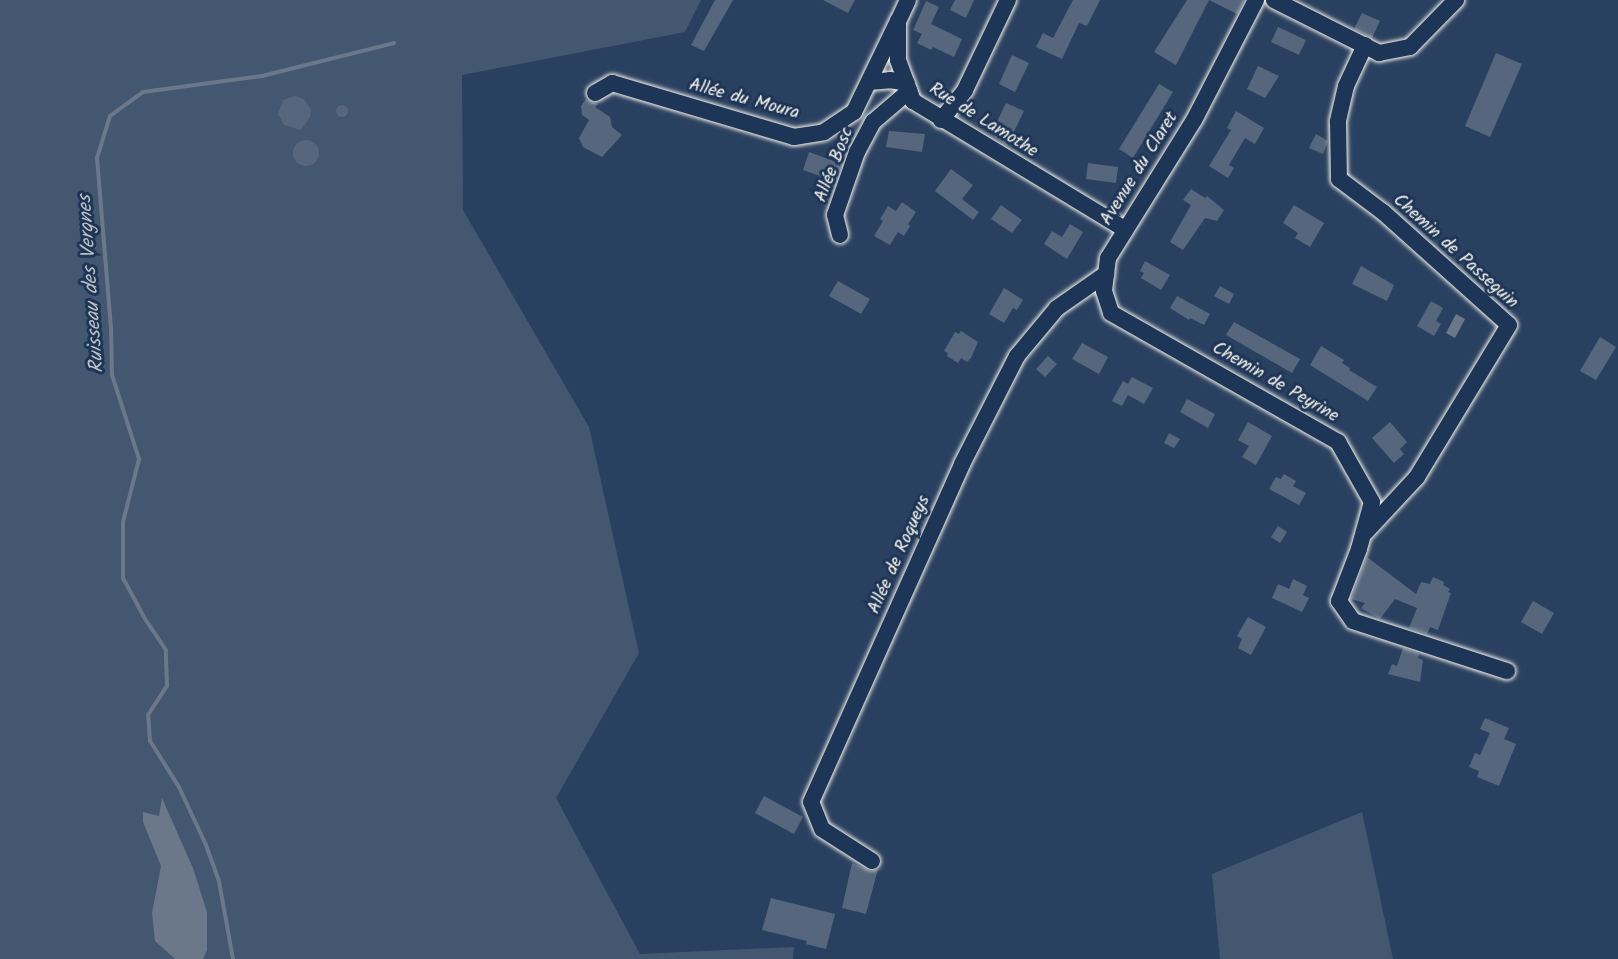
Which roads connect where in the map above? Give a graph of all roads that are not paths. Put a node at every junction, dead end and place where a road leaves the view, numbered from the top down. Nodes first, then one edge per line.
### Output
1 (908, 0) edge
2 (1008, 0) edge
3 (1256, 0) edge
4 (1274, 0) edge
5 (1456, 0) edge
6 (898, 21) junction
7 (1365, 45) junction
8 (868, 82) junction
9 (908, 87) junction
10 (595, 93) dead end
11 (941, 120) junction
12 (1124, 229) junction
13 (840, 235) dead end
14 (1106, 274) junction
15 (1162, 340) joint
16 (1362, 536) junction
17 (1507, 670) dead end
18 (872, 861) dead end

1 - 6 street, Rue de Lamothe
2 - 11 street
3 - 12 street, Avenue du Claret
4 - 7 street
5 - 7 street
6 - 8 street, Allée du Moura
6 - 9 street, Rue de Lamothe
7 - 16 street, Chemin de Passeguin
8 - 9 street
8 - 10 street, Allée du Moura
9 - 11 street, Rue de Lamothe
9 - 13 street, Allée Bosc
11 - 12 street, Rue de Lamothe
12 - 14 street, Avenue du Claret
14 - 15 street, Avenue du Claret
14 - 18 street, Allée de Roqueys
15 - 16 street, Chemin de Peyrine
16 - 17 street, Chemin de Peyrine

